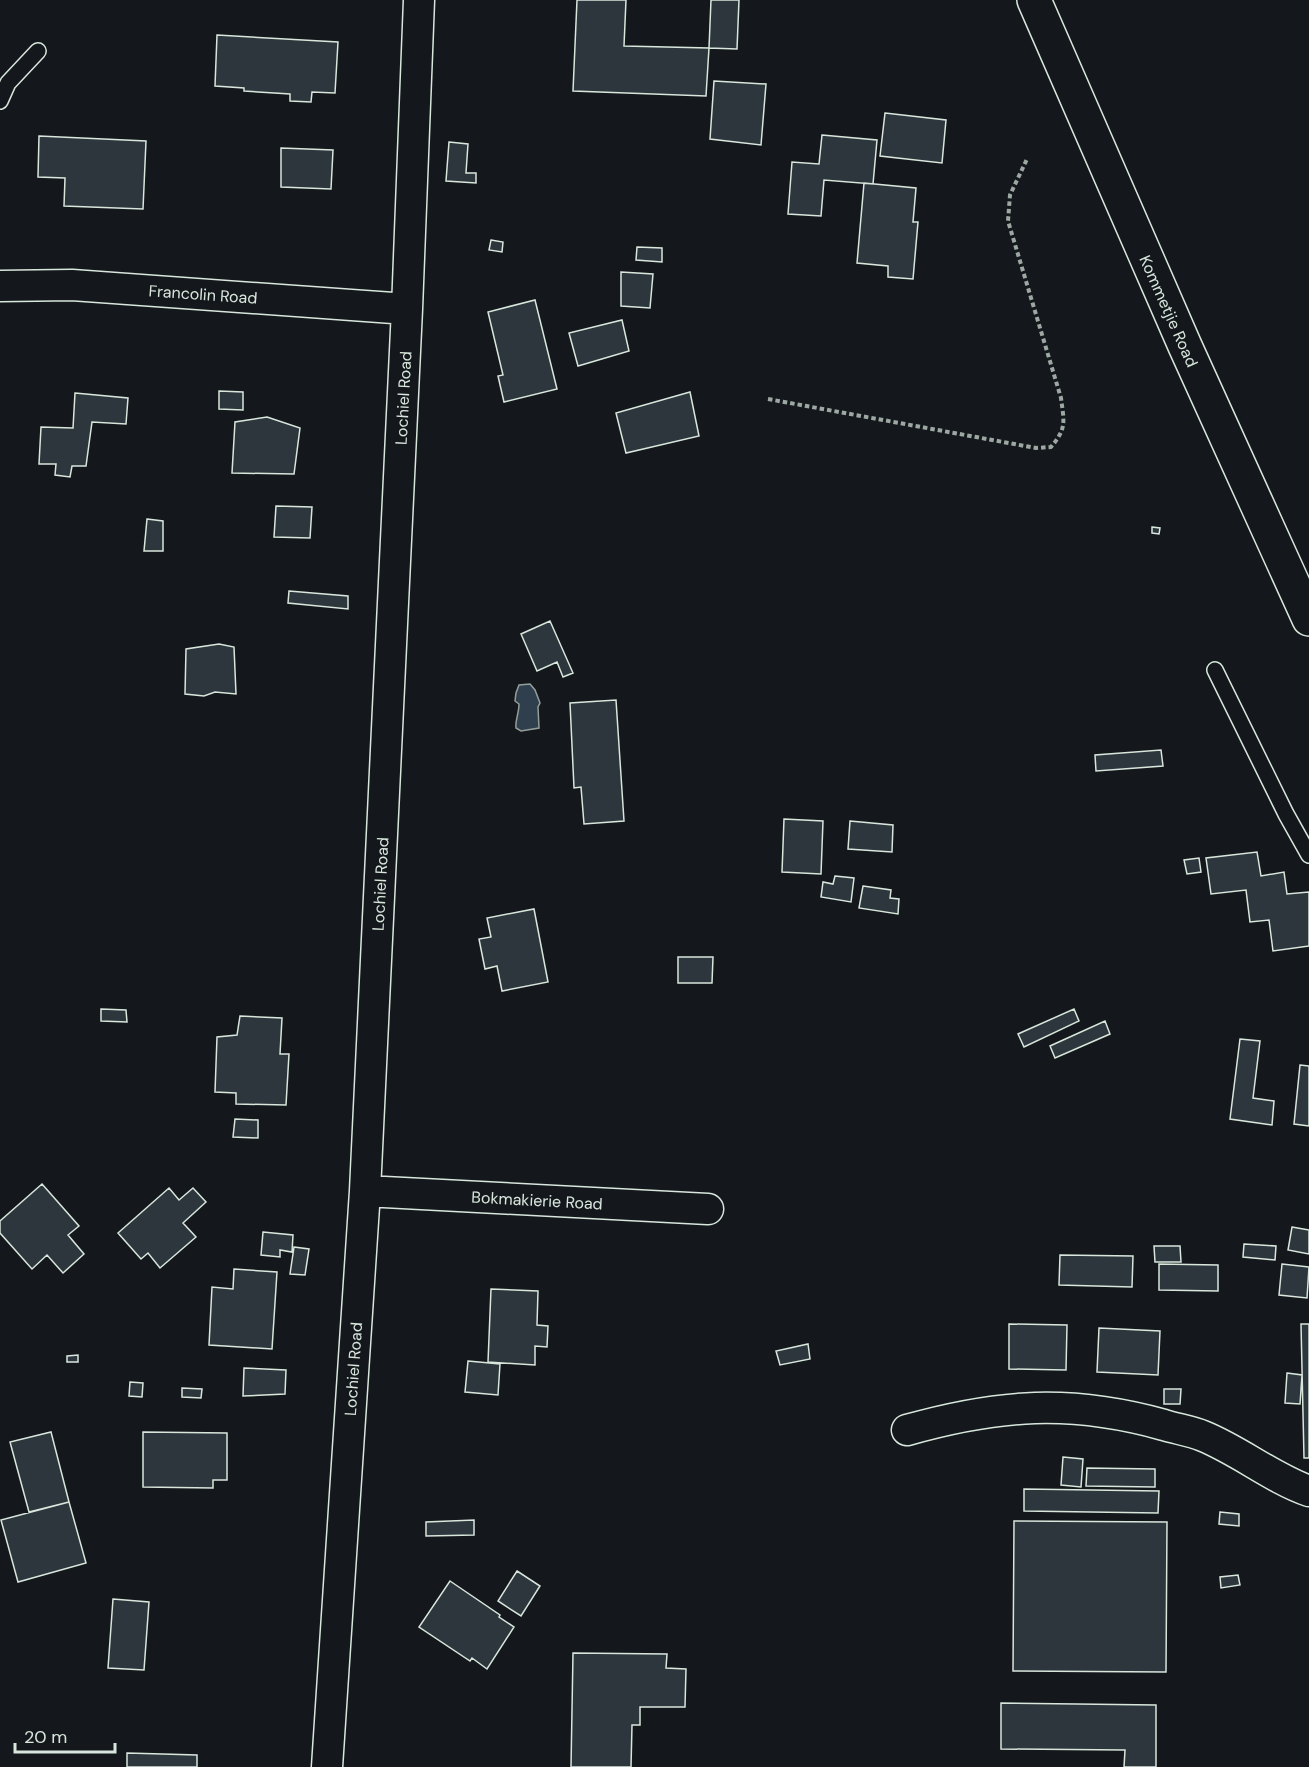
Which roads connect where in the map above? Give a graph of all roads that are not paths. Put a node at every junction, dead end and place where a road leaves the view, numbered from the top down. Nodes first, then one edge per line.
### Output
1 (419, 0) edge
2 (1034, 0) edge
3 (38, 51) dead end
4 (0, 101) edge
5 (0, 286) edge
6 (407, 309) junction
7 (1306, 606) edge
8 (1215, 670) dead end
9 (1309, 855) edge
10 (365, 1191) junction
11 (708, 1209) dead end
12 (907, 1430) dead end
13 (1309, 1491) edge
14 (327, 1767) edge

1 - 6 street, Lochiel Road
2 - 7 main road, Kommetjie Road
3 - 4 lane
5 - 6 street, Francolin Road
6 - 10 street, Lochiel Road
8 - 9 lane
10 - 11 street, Bokmakierie Road
10 - 14 street, Lochiel Road
12 - 13 street

